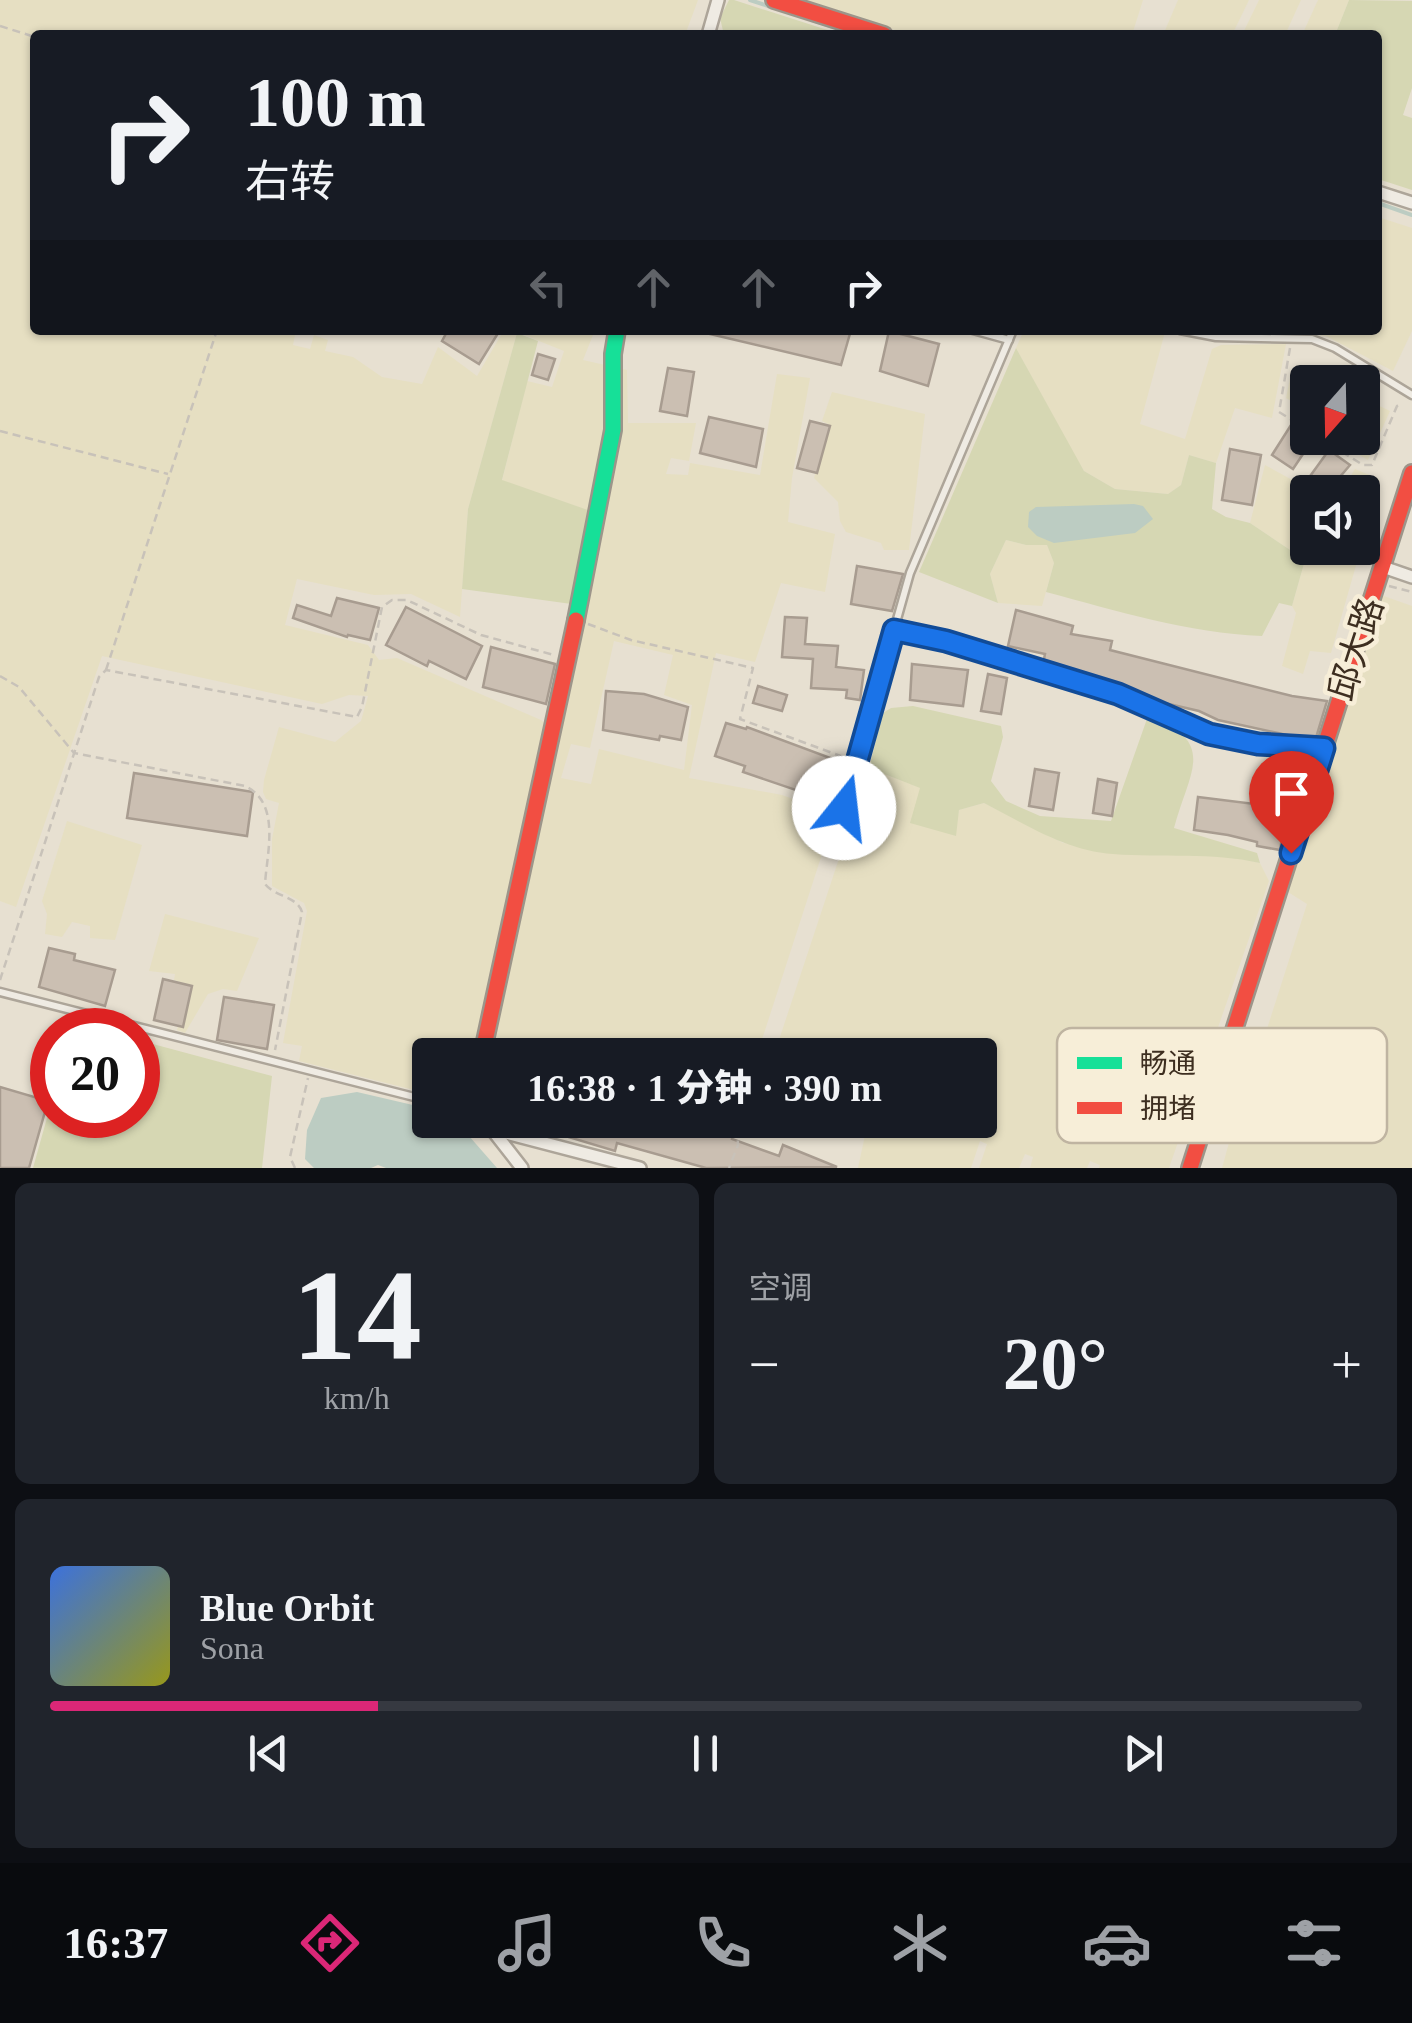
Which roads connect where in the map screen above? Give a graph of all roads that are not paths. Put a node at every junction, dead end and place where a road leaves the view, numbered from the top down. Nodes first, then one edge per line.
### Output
1 (718, 0) edge
2 (774, 0) edge
3 (709, 30) edge
4 (868, 30) edge
5 (1382, 193) edge
6 (1412, 203) edge
7 (615, 335) edge
8 (991, 335) edge
9 (1010, 335) edge
10 (1206, 335) edge
11 (1008, 340) junction
12 (1408, 397) edge
13 (1412, 473) edge
14 (1380, 575) junction
15 (1412, 577) edge
16 (894, 630) junction
17 (1324, 748) junction
18 (844, 808) dead end
19 (0, 992) edge
20 (1235, 1028) edge
21 (486, 1038) edge
22 (412, 1096) edge
23 (498, 1138) edge
24 (525, 1138) edge
25 (1198, 1143) edge
26 (522, 1168) edge
27 (640, 1168) edge
28 (1190, 1168) edge

1 - 3 street
2 - 4 street
5 - 6 street
7 - 21 street
8 - 11 lane
9 - 11 lane
10 - 12 lane
11 - 16 lane
13 - 14 street, 邱大路
14 - 15 street
14 - 17 street, 邱大路
16 - 17 lane
16 - 18 lane
17 - 20 street, 邱大路
19 - 22 lane
23 - 26 street
24 - 27 street
25 - 28 street, 邱大路

